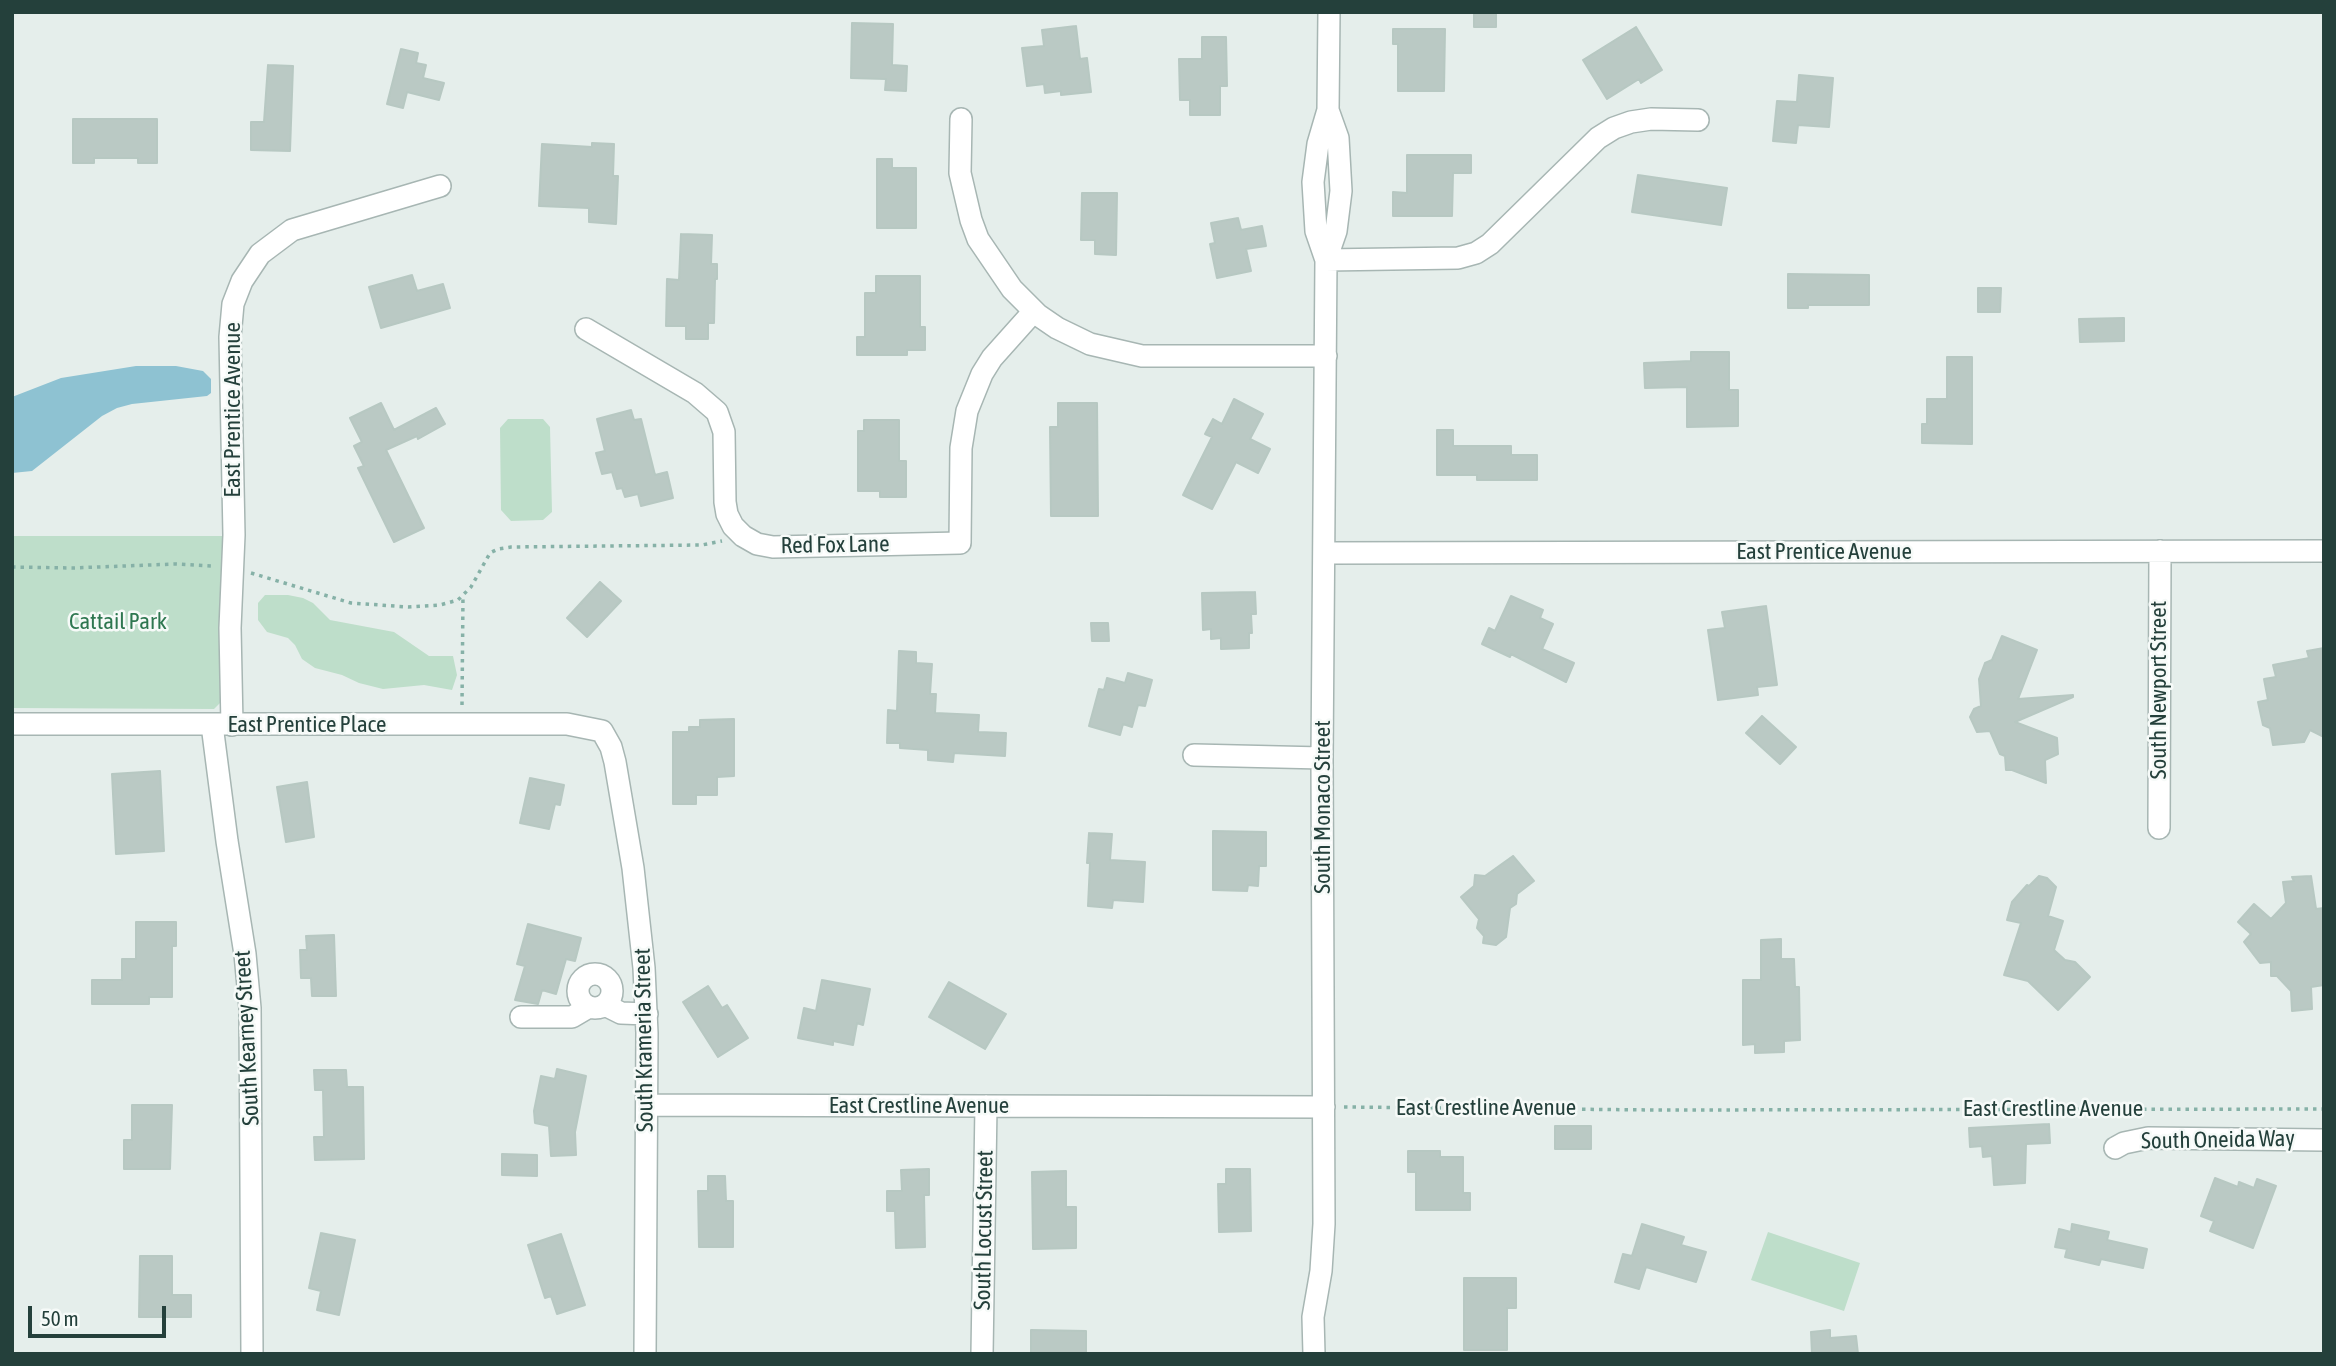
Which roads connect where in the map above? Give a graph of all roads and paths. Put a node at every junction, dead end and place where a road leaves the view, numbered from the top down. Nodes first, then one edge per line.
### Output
1 (1329, 12) edge
2 (961, 119) dead end
3 (1698, 120) dead end
4 (440, 186) dead end
5 (1326, 260) junction
6 (1034, 311) junction
7 (586, 329) dead end
8 (1326, 356) junction
9 (743, 536) junction
10 (2160, 551) junction
11 (2324, 551) edge
12 (1325, 552) junction
13 (12, 567) edge
14 (233, 568) junction
15 (463, 595) junction
16 (12, 724) edge
17 (462, 724) junction
18 (222, 725) junction
19 (602, 731) joint
20 (1194, 755) dead end
21 (1322, 758) junction
22 (2159, 828) dead end
23 (647, 1014) junction
24 (521, 1017) dead end
25 (647, 1105) junction
26 (986, 1106) junction
27 (1324, 1107) junction
28 (2324, 1109) edge
29 (2324, 1140) edge
30 (2115, 1148) dead end
31 (252, 1354) edge
32 (645, 1354) edge
33 (982, 1354) edge
34 (1314, 1354) edge

1 - 5 street, South Monaco Street
2 - 6 street
3 - 5 street
4 - 14 street, East Prentice Avenue
5 - 8 street, South Monaco Street
6 - 8 street
6 - 9 street, Red Fox Lane
7 - 9 street
8 - 12 street, South Monaco Street
9 - 15 path
10 - 11 street, East Prentice Avenue
10 - 12 street, East Prentice Avenue
10 - 22 street, South Newport Street
12 - 21 street, South Monaco Street
13 - 14 path
14 - 15 path
14 - 18 street, East Prentice Avenue
15 - 17 path
16 - 18 street, East Prentice Place
17 - 18 street, East Prentice Place
17 - 19 street, East Prentice Place
18 - 31 street, South Kearney Street
19 - 23 street, South Krameria Street
20 - 21 street
21 - 27 street, South Monaco Street
23 - 24 street
23 - 25 street, South Krameria Street
25 - 26 street, East Crestline Avenue
25 - 32 street, South Krameria Street
26 - 27 street, East Crestline Avenue
26 - 33 street, South Locust Street
27 - 28 path, East Crestline Avenue
27 - 34 street, South Monaco Street
29 - 30 street, South Oneida Way

